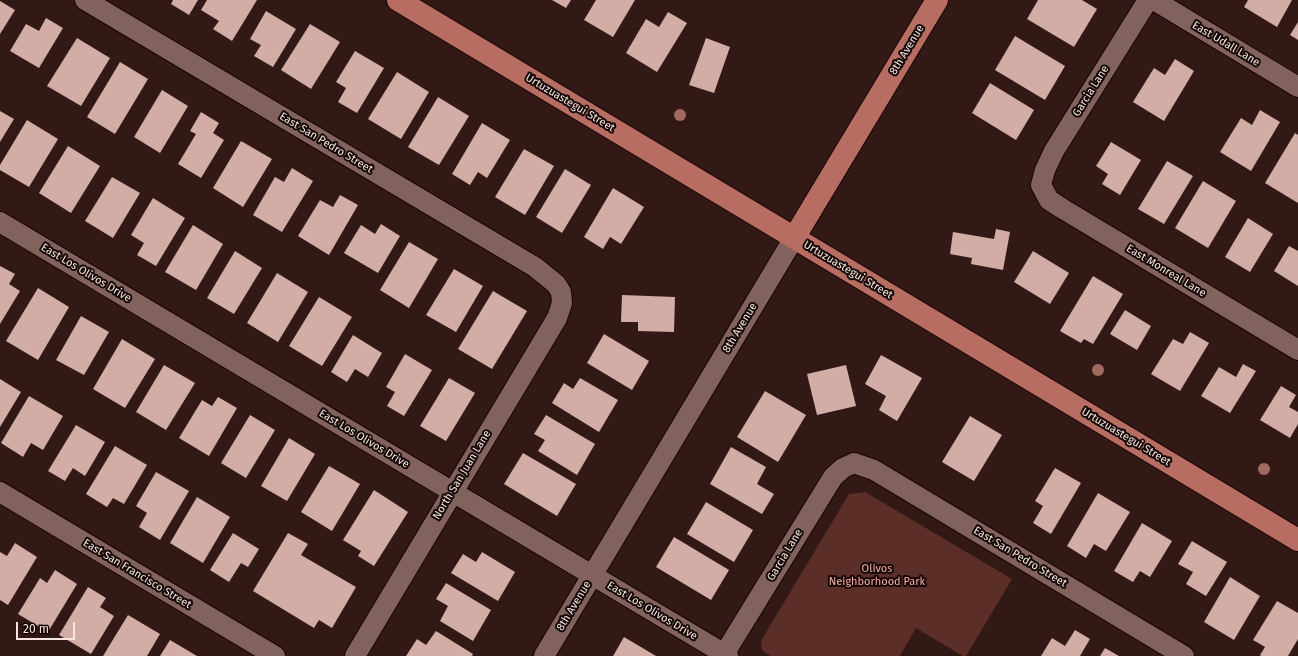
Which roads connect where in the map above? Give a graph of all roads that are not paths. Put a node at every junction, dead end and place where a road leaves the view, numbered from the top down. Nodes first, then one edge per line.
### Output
1 (84, 0) edge
2 (398, 0) edge
3 (937, 0) edge
4 (1148, 0) edge
5 (1154, 0) edge
6 (1298, 87) edge
7 (1041, 185) joint
8 (0, 222) edge
9 (794, 238) junction
10 (560, 292) joint
11 (1298, 350) edge
12 (854, 463) joint
13 (0, 492) edge
14 (452, 492) junction
15 (1298, 540) edge
16 (592, 575) junction
17 (725, 655) edge
18 (274, 656) edge
19 (356, 656) edge
20 (544, 656) edge
21 (1184, 656) edge

1 - 10 street, East San Pedro Street
2 - 9 main road, Urtuzuastegui Street
3 - 9 main road, 8th Avenue
4 - 7 street, Garcia Lane
5 - 6 street, East Udall Lane
7 - 11 street, East Monreal Lane
8 - 14 street, East Los Olivos Drive
9 - 15 main road, Urtuzuastegui Street
9 - 16 street, 8th Avenue
10 - 14 street, North San Juan Lane
12 - 17 street, Garcia Lane
12 - 21 street, East San Pedro Street
13 - 18 street, East San Francisco Street
14 - 16 street, East Los Olivos Drive
14 - 19 street, North San Juan Lane
16 - 17 street, East Los Olivos Drive
16 - 20 street, 8th Avenue

